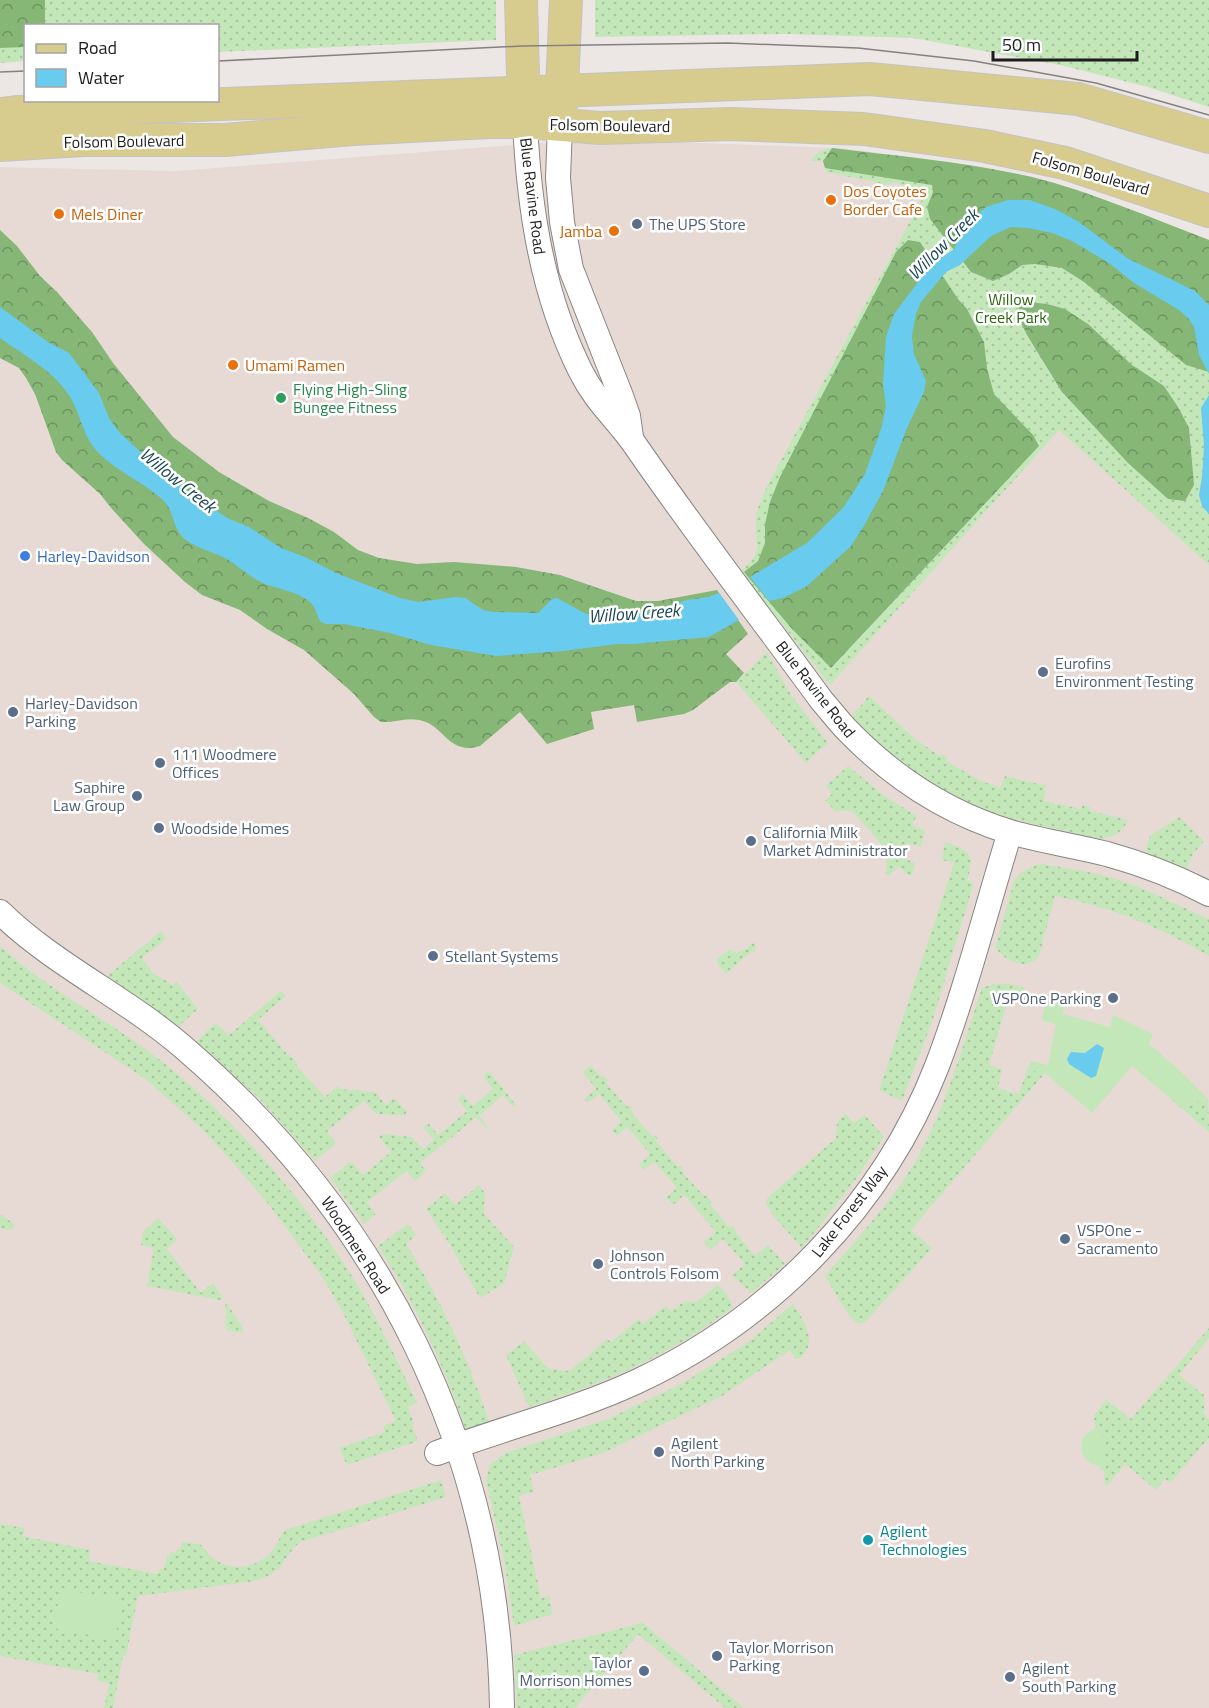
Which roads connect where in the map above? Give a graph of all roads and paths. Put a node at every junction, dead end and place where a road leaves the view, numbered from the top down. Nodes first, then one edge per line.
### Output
1 (521, 0) edge
2 (566, 0) edge
3 (561, 90) junction
4 (524, 107) junction
5 (0, 114) edge
6 (560, 125) junction
7 (1209, 137) edge
8 (0, 144) edge
9 (1209, 211) edge
10 (631, 439) junction
11 (1010, 832) junction
12 (1209, 894) edge
13 (0, 912) edge
14 (447, 1449) junction
15 (502, 1708) edge

1 - 4 main road, Blue Ravine Road
2 - 3 main road, Blue Ravine Road
3 - 4 main road, Folsom Boulevard
3 - 6 main road, Blue Ravine Road
3 - 7 main road, Folsom Boulevard
4 - 5 main road, Folsom Boulevard
4 - 6 main road, Folsom Boulevard
4 - 8 main road, Folsom Boulevard
4 - 10 street, Blue Ravine Road
6 - 9 main road, Folsom Boulevard
6 - 10 street, Blue Ravine Road
10 - 11 street, Blue Ravine Road
11 - 12 street, Blue Ravine Road
11 - 14 street, Lake Forest Way
13 - 14 street, Woodmere Road
14 - 15 street, Woodmere Road

